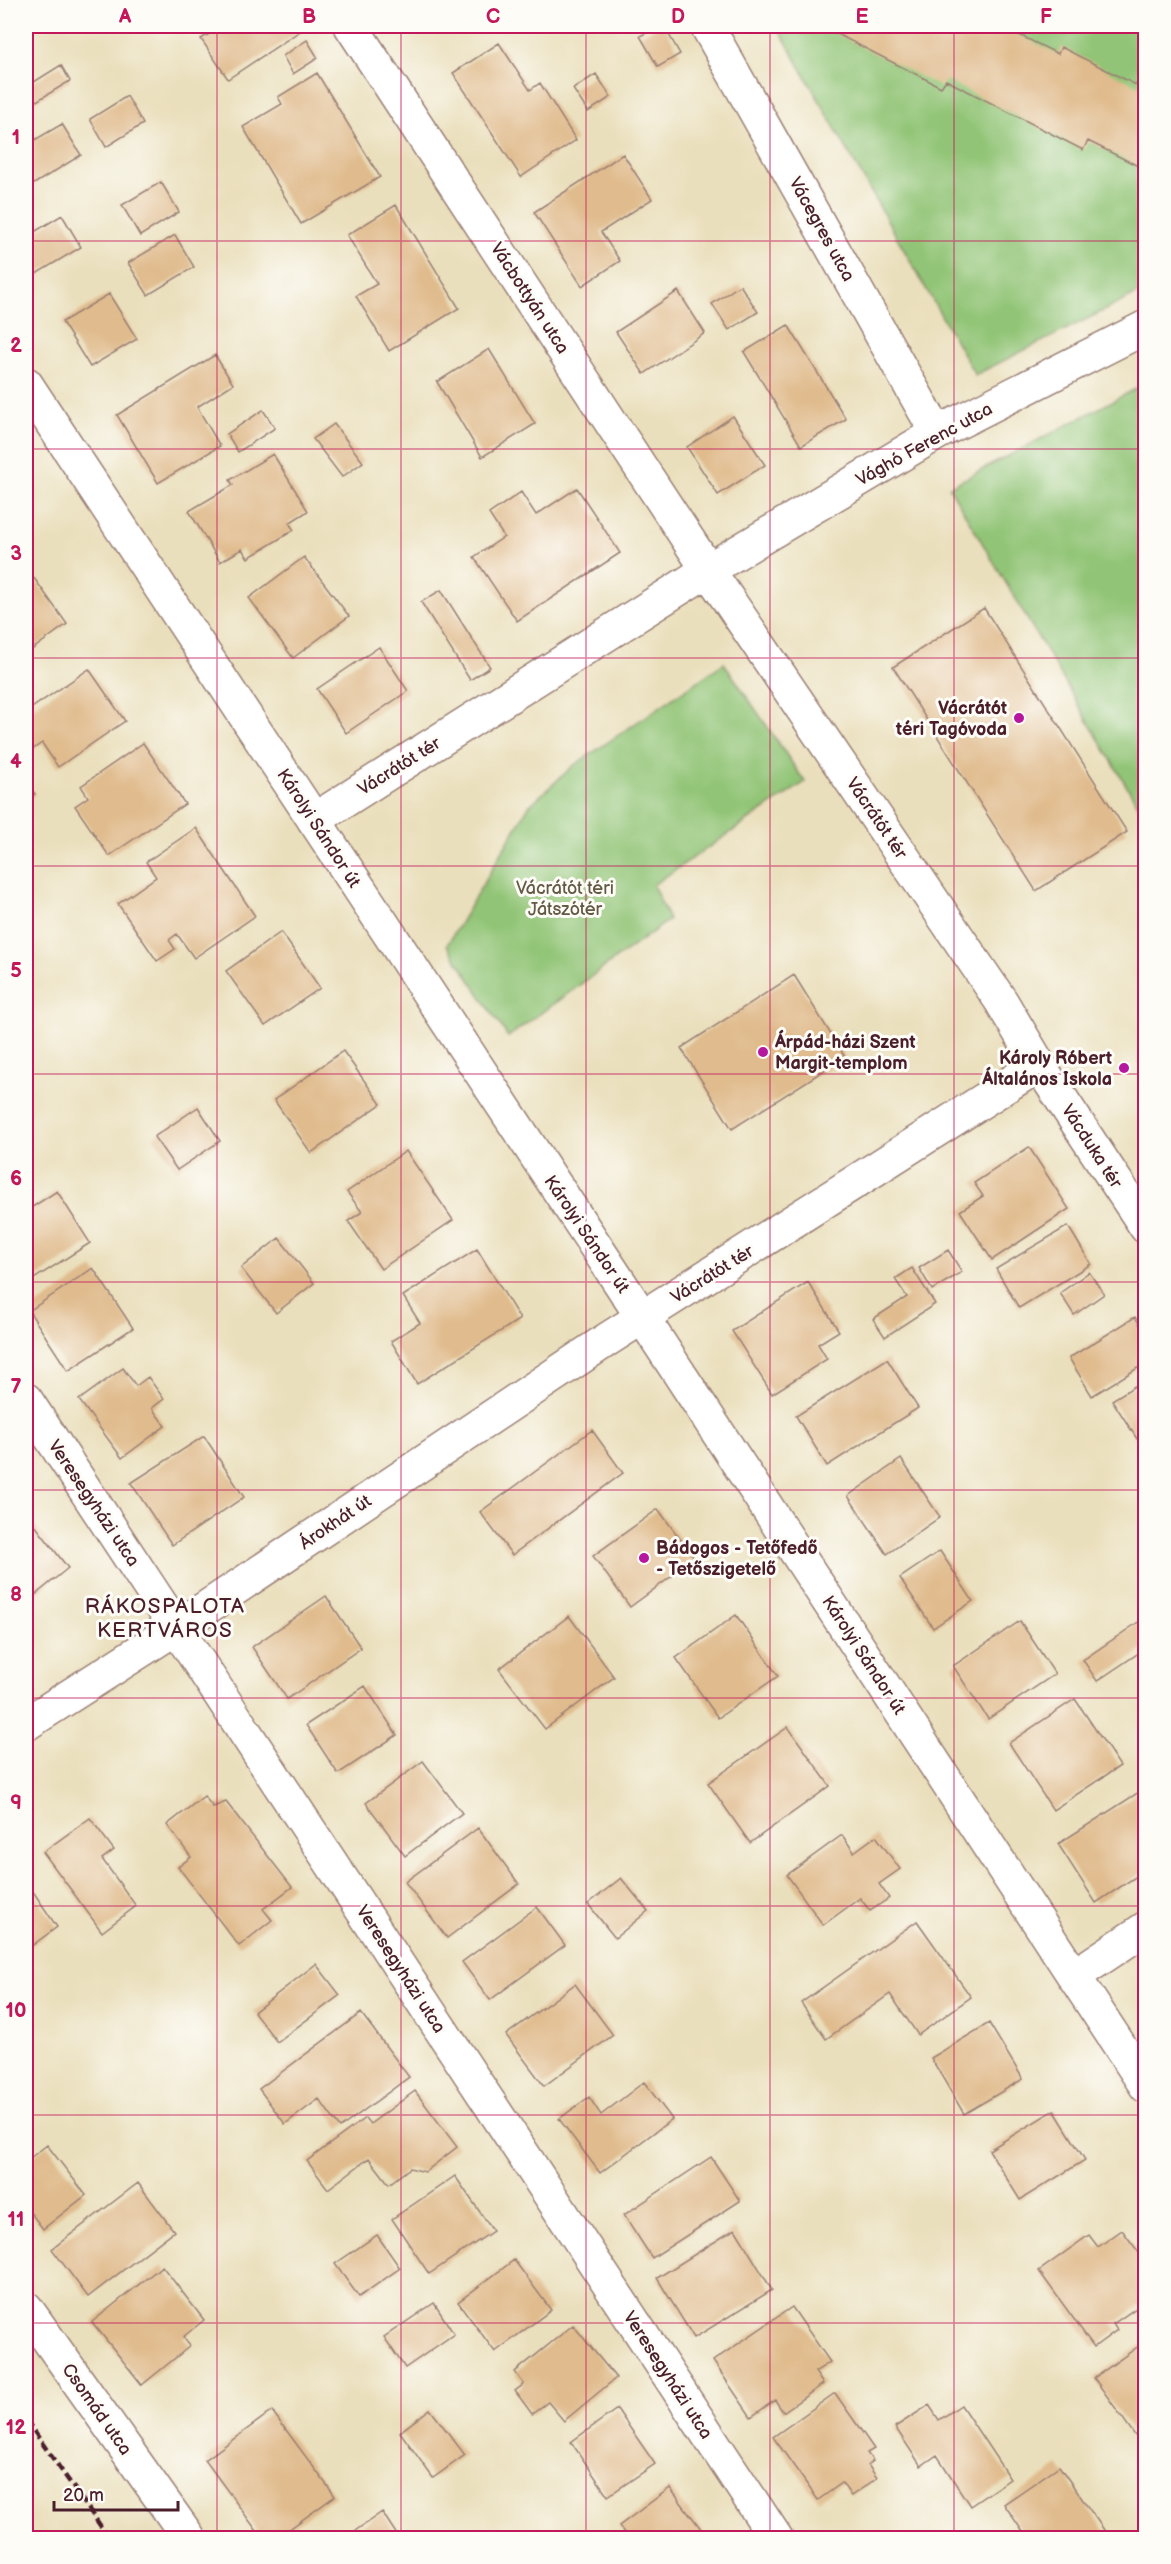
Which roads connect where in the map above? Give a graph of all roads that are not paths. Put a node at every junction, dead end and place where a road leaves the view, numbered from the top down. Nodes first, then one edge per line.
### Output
1 (351, 26) edge
2 (707, 26) edge
3 (1146, 327) edge
4 (26, 384) edge
5 (937, 433) junction
6 (708, 570) junction
7 (314, 820) junction
8 (1040, 1065) junction
9 (1146, 1227) edge
10 (642, 1317) junction
11 (26, 1400) edge
12 (176, 1628) junction
13 (26, 1724) edge
14 (1146, 1928) edge
15 (1074, 1976) junction
16 (1146, 2086) edge
17 (26, 2308) edge
18 (189, 2538) edge
19 (776, 2538) edge

1 - 6 street, Vácbottyán utca
2 - 5 street, Vácegres utca
3 - 5 street, Vághó Ferenc utca
4 - 7 street, Károlyi Sándor út
5 - 6 street, Vághó Ferenc utca
6 - 7 street, Vácrátót tér
6 - 8 street, Vácrátót tér
7 - 10 street, Károlyi Sándor út
8 - 9 street, Vácduka tér
8 - 10 street, Vácrátót tér
10 - 12 street, Árokhát út
10 - 15 street, Károlyi Sándor út
11 - 12 street, Veresegyházi utca
12 - 13 street, Árokhát út
12 - 19 street, Veresegyházi utca
14 - 15 street
15 - 16 street, Károlyi Sándor út
17 - 18 street, Csomád utca

